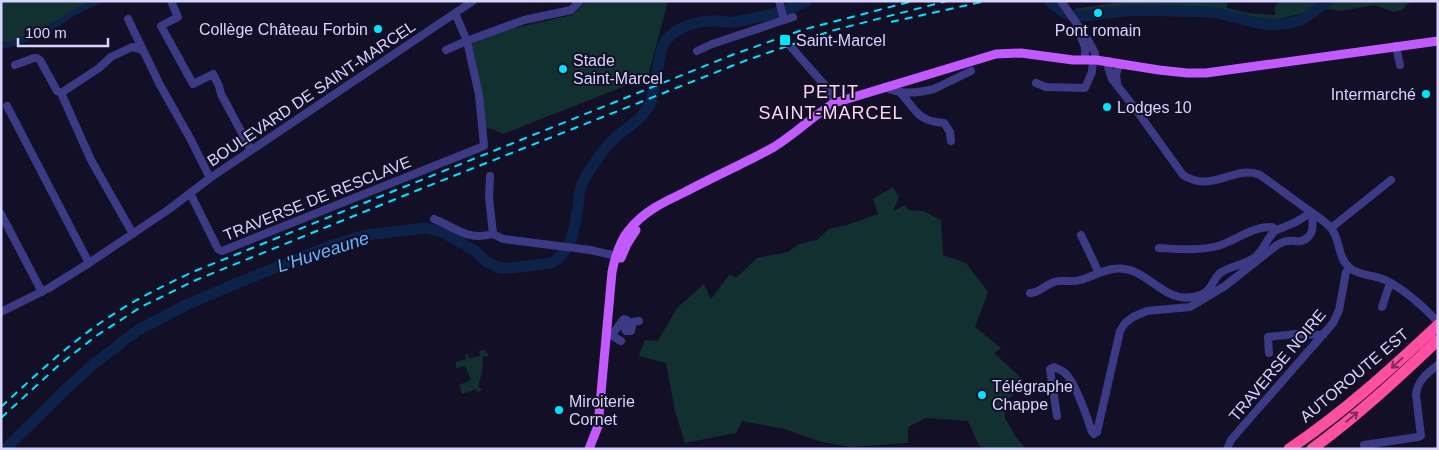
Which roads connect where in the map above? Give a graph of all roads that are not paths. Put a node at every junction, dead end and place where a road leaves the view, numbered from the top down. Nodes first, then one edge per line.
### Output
1 (171, 1) edge
2 (473, 1) edge
3 (580, 1) edge
4 (779, 4) edge
5 (1063, 4) edge
6 (455, 13) junction
7 (793, 18) dead end
8 (128, 19) dead end
9 (783, 19) junction
10 (1438, 40) edge
11 (467, 41) junction
12 (1396, 46) junction
13 (791, 47) dead end
14 (446, 50) dead end
15 (697, 50) dead end
16 (144, 52) junction
17 (1091, 60) junction
18 (1109, 61) junction
19 (1120, 63) junction
20 (1400, 64) dead end
21 (15, 65) dead end
22 (971, 71) dead end
23 (1036, 83) dead end
24 (1118, 85) junction
25 (885, 87) junction
26 (900, 92) junction
27 (61, 93) junction
28 (834, 103) junction
29 (6, 106) dead end
30 (951, 141) dead end
31 (251, 150) junction
32 (490, 176) dead end
33 (210, 178) junction
34 (1391, 180) dead end
35 (190, 193) junction
36 (1311, 212) junction
37 (1, 214) edge
38 (434, 219) dead end
39 (1331, 228) junction
40 (1276, 230) junction
41 (133, 234) junction
42 (493, 234) junction
43 (1081, 235) dead end
44 (1159, 248) dead end
45 (618, 256) junction
46 (89, 263) junction
47 (1350, 268) junction
48 (1099, 273) junction
49 (1390, 283) junction
50 (42, 292) junction
51 (1030, 293) dead end
52 (1382, 307) dead end
53 (611, 309) junction
54 (1, 312) edge
55 (639, 321) dead end
56 (607, 322) junction
57 (1436, 329) edge
58 (1322, 334) junction
59 (611, 335) junction
60 (621, 341) dead end
61 (1269, 352) dead end
62 (1438, 365) edge
63 (1057, 416) dead end
64 (1364, 445) dead end
65 (589, 449) edge
66 (595, 449) edge
67 (1227, 449) edge
68 (1289, 449) edge
69 (1312, 449) edge

1 - 31 street
2 - 6 street, BOULEVARD DE SAINT-MARCEL
3 - 11 street
4 - 9 street
5 - 17 street
6 - 11 street
6 - 31 street, BOULEVARD DE SAINT-MARCEL
7 - 9 street
8 - 16 street
9 - 15 street
10 - 12 main road
11 - 14 street
11 - 35 street, TRAVERSE DE RESCLAVE
12 - 19 main road
12 - 20 street
13 - 28 street
16 - 27 street
16 - 33 street
17 - 18 main road
17 - 23 street
17 - 25 main road
18 - 19 main road
18 - 24 street
19 - 24 street
21 - 27 street
22 - 26 street
24 - 36 street
25 - 26 street
25 - 28 main road
26 - 30 street
27 - 41 street
28 - 45 main road
29 - 46 street
31 - 33 street, BOULEVARD DE SAINT-MARCEL
32 - 42 street
33 - 35 street, BOULEVARD DE SAINT-MARCEL
34 - 39 street
35 - 41 street, BOULEVARD DE SAINT-MARCEL
36 - 39 street
36 - 40 street
36 - 63 street
37 - 50 street
38 - 42 street
39 - 47 street
40 - 44 street
40 - 48 street
41 - 46 street, BOULEVARD DE SAINT-MARCEL
42 - 45 street
43 - 48 street
45 - 53 main road
46 - 50 street, BOULEVARD DE SAINT-MARCEL
47 - 49 street
47 - 58 street, TRAVERSE NOIRE
48 - 51 street
49 - 52 street
49 - 57 street
50 - 54 street, BOULEVARD DE SAINT-MARCEL
53 - 56 main road
53 - 59 main road
55 - 59 street
56 - 59 main road
56 - 65 main road
57 -> 68 highway, AUTOROUTE EST
69 -> 57 highway, AUTOROUTE EST
58 - 61 street
58 - 67 street, TRAVERSE NOIRE
59 - 60 street
59 - 66 main road
62 - 64 street

